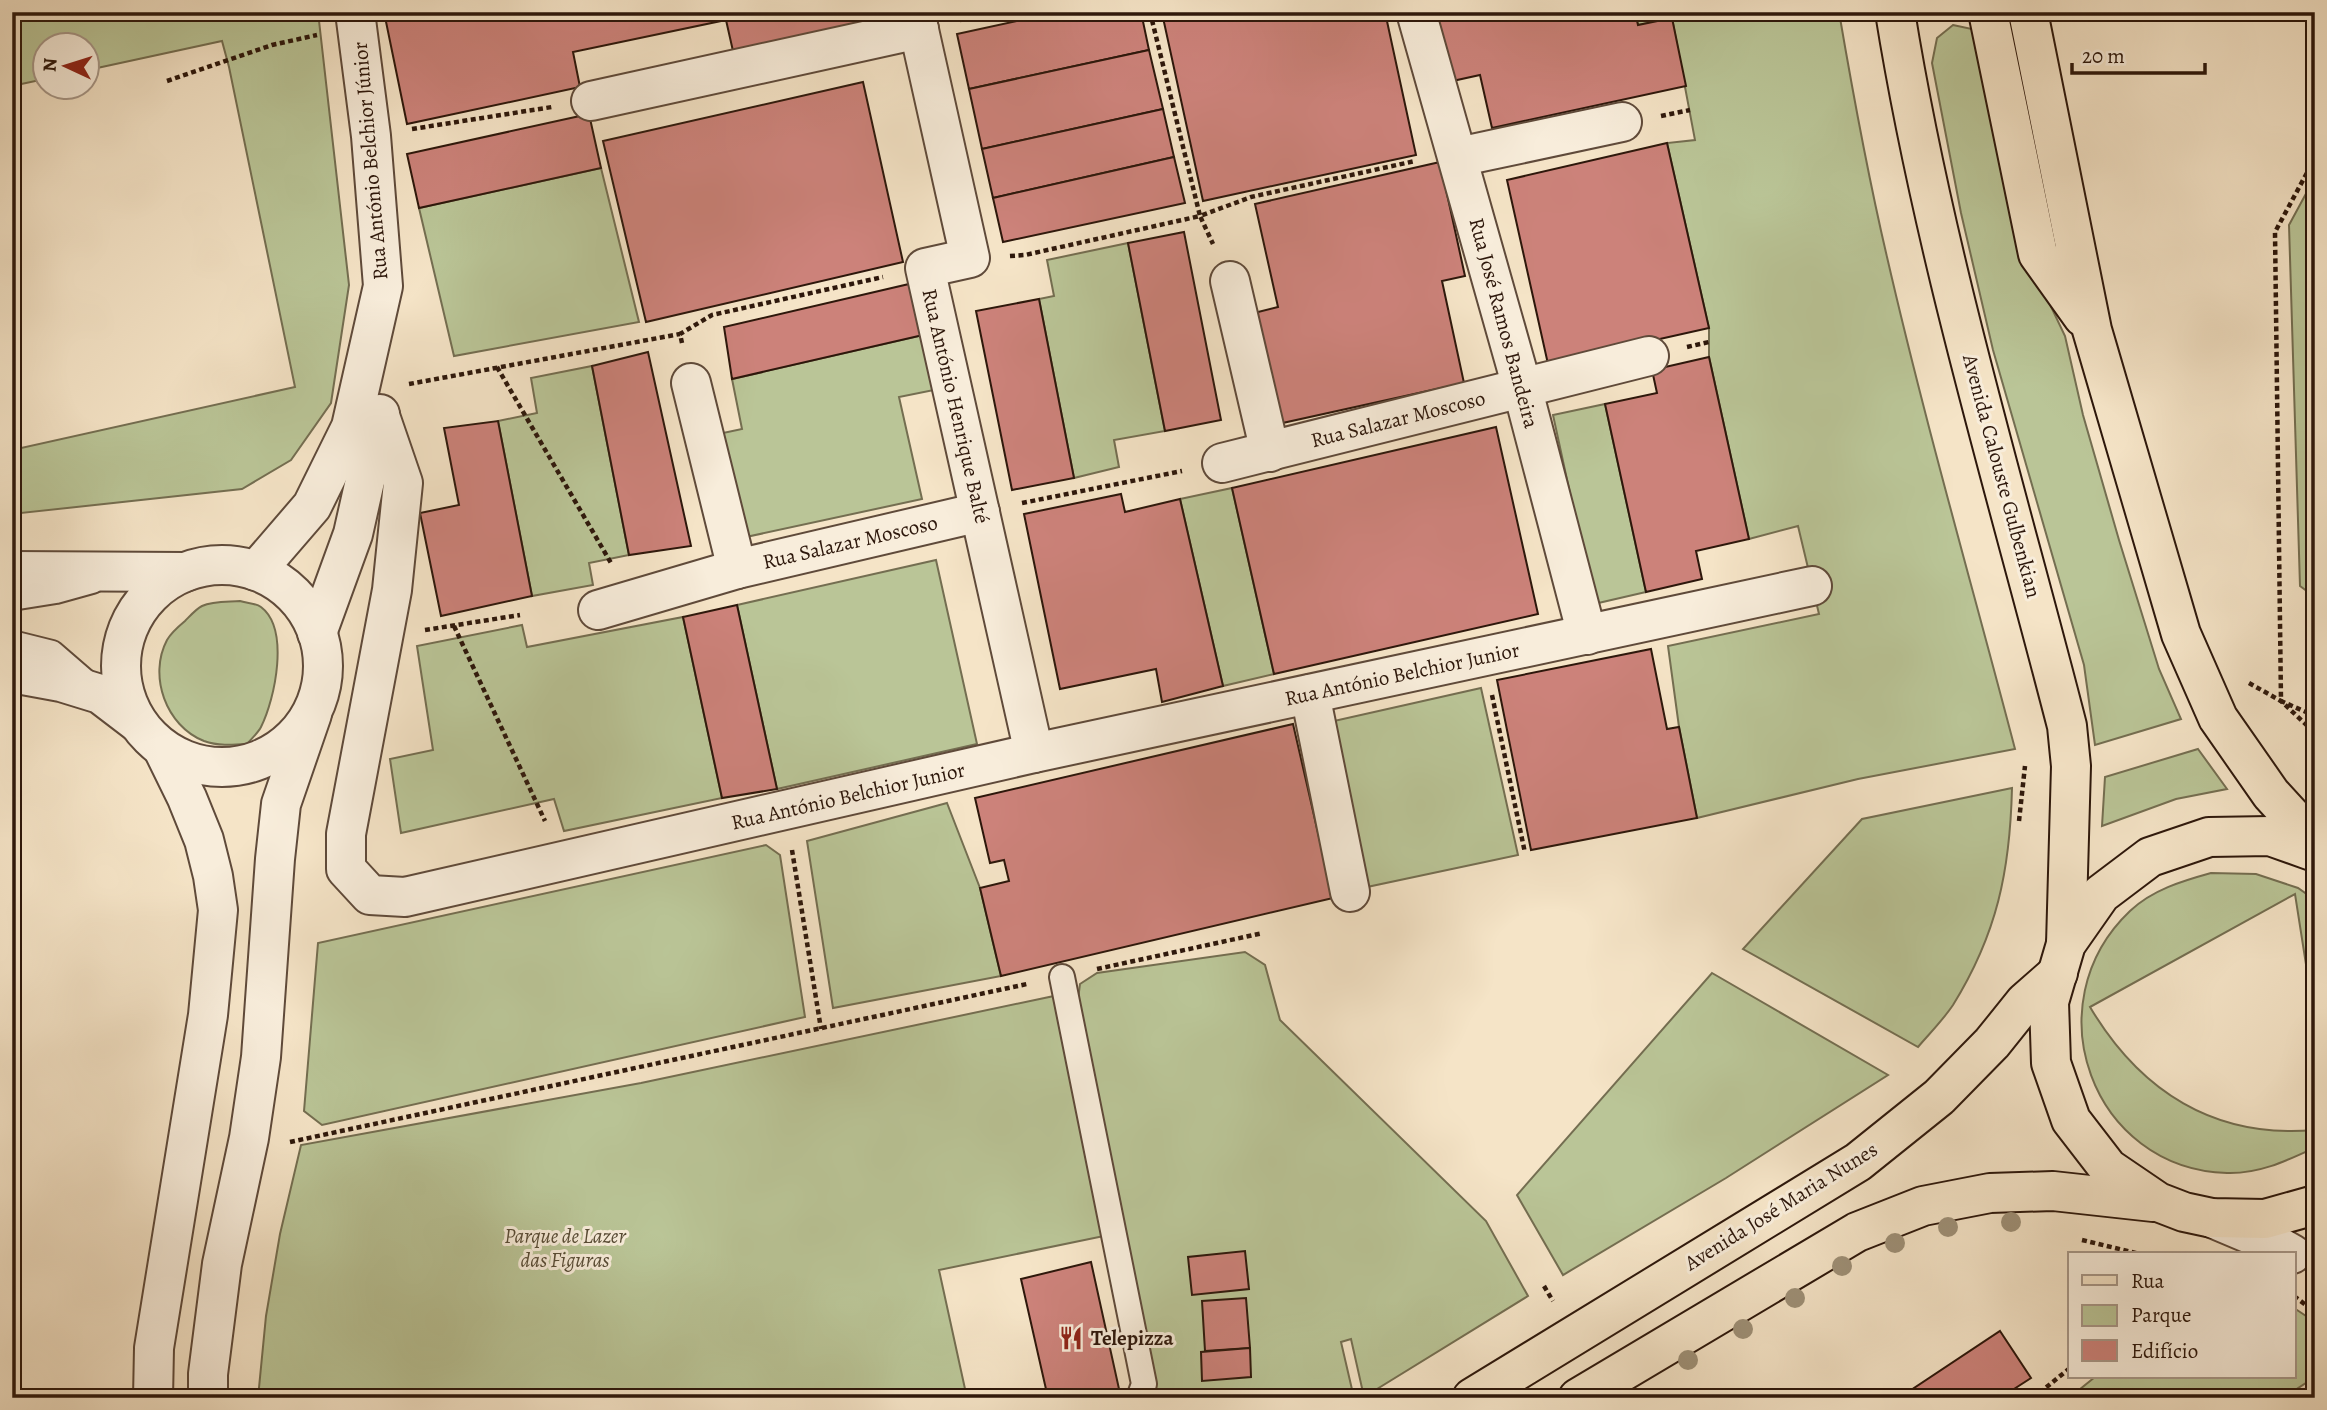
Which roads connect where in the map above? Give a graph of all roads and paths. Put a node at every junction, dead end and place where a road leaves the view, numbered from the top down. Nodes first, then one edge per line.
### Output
1 (1150, 12) edge
2 (1416, 12) edge
3 (1895, 12) edge
4 (1921, 12) edge
5 (1988, 12) edge
6 (2028, 12) edge
7 (356, 19) edge
8 (917, 20) edge
9 (167, 81) dead end
10 (1906, 83) junction
11 (591, 101) joint
12 (1622, 122) dead end
13 (372, 136) junction
14 (1458, 157) junction
15 (2315, 158) edge
16 (1200, 216) junction
17 (970, 258) junction
18 (925, 268) junction
19 (1230, 281) joint
20 (383, 286) junction
21 (2092, 330) junction
22 (680, 334) junction
23 (1649, 356) dead end
24 (497, 367) junction
25 (691, 383) joint
26 (1522, 387) junction
27 (380, 402) junction
28 (1270, 452) junction
29 (1222, 463) joint
30 (980, 512) junction
31 (737, 569) junction
32 (12, 571) edge
33 (256, 571) junction
34 (122, 572) junction
35 (185, 572) junction
36 (1812, 586) dead end
37 (12, 598) edge
38 (615, 605) joint
39 (520, 615) dead end
40 (453, 626) junction
41 (317, 634) junction
42 (1587, 635) junction
43 (383, 637) junction
44 (12, 643) edge
45 (1484, 657) junction
46 (12, 673) edge
47 (100, 694) junction
48 (1310, 694) junction
49 (312, 714) junction
50 (2315, 716) edge
51 (150, 736) junction
52 (1034, 753) junction
53 (786, 810) junction
54 (2315, 842) edge
55 (2315, 852) edge
56 (1525, 853) dead end
57 (564, 861) junction
58 (1350, 892) dead end
59 (1262, 933) dead end
60 (2062, 958) junction
61 (1062, 976) junction
62 (821, 1029) junction
63 (283, 1144) dead end
64 (2158, 1202) junction
65 (2315, 1205) edge
66 (2211, 1219) junction
67 (2288, 1252) edge
68 (2296, 1257) edge
69 (2315, 1267) edge
70 (2296, 1298) edge
71 (2315, 1312) edge
72 (2068, 1370) edge
73 (153, 1398) edge
74 (208, 1398) edge
75 (1139, 1398) edge
76 (1472, 1398) edge
77 (1578, 1398) edge
78 (2033, 1398) edge

1 - 16 path
2 - 14 street, Rua José Ramos Bandeira
3 - 10 main road, Avenida Calouste Gulbenkian
4 - 10 main road
5 - 21 main road
6 - 21 main road
7 - 9 path
7 - 13 street, Rua António Belchior Júnior
8 - 11 street
8 - 17 street
10 - 60 main road, Avenida Calouste Gulbenkian
11 - 13 path
12 - 14 street
13 - 20 street, Rua António Belchior Júnior
14 - 16 path
14 - 26 street, Rua José Ramos Bandeira
15 - 50 path
16 - 17 path
16 - 19 path
17 - 18 street, Rua António Henrique Balté
18 - 22 path
18 - 30 street, Rua António Henrique Balté
19 - 28 street
20 - 27 street
20 - 33 street, Rua António Belchior Júnior
21 - 54 main road
22 - 24 path
22 - 25 path
23 - 26 street, Rua Salazar Moscoso
24 - 27 path
24 - 38 path
25 - 31 street
26 - 28 street, Rua Salazar Moscoso
26 - 42 street, Rua José Ramos Bandeira
27 - 41 street
27 - 43 street, Rua António Belchior Junior
28 - 29 street, Rua Salazar Moscoso
29 - 30 path
30 - 31 street, Rua Salazar Moscoso
30 - 52 street, Rua António Henrique Balté
31 - 38 street, Rua Salazar Moscoso
32 - 34 street
33 - 35 street
33 - 41 street
34 - 35 street
34 - 37 lane
35 - 51 street
36 - 42 street, Rua António Belchior Junior
39 - 40 path
40 - 43 path
40 - 57 path
41 - 49 street
42 - 45 street, Rua António Belchior Junior
43 - 57 street, Rua António Belchior Junior
44 - 47 lane
45 - 48 street, Rua António Belchior Junior
45 - 56 path
46 - 47 street
47 - 51 street
48 - 52 street, Rua António Belchior Junior
48 - 58 street
49 - 51 street
49 - 74 street
51 - 73 street
52 - 53 street, Rua António Belchior Junior
53 - 57 street, Rua António Belchior Junior
53 - 62 path
55 - 60 main road
59 - 61 path
60 - 64 main road
60 - 76 main road, Avenida José Maria Nunes
61 - 62 path
61 - 75 lane
62 - 63 path
64 - 66 main road
64 - 77 main road
65 - 66 main road
66 - 67 street
68 - 69 street
70 - 71 path
72 - 78 path

